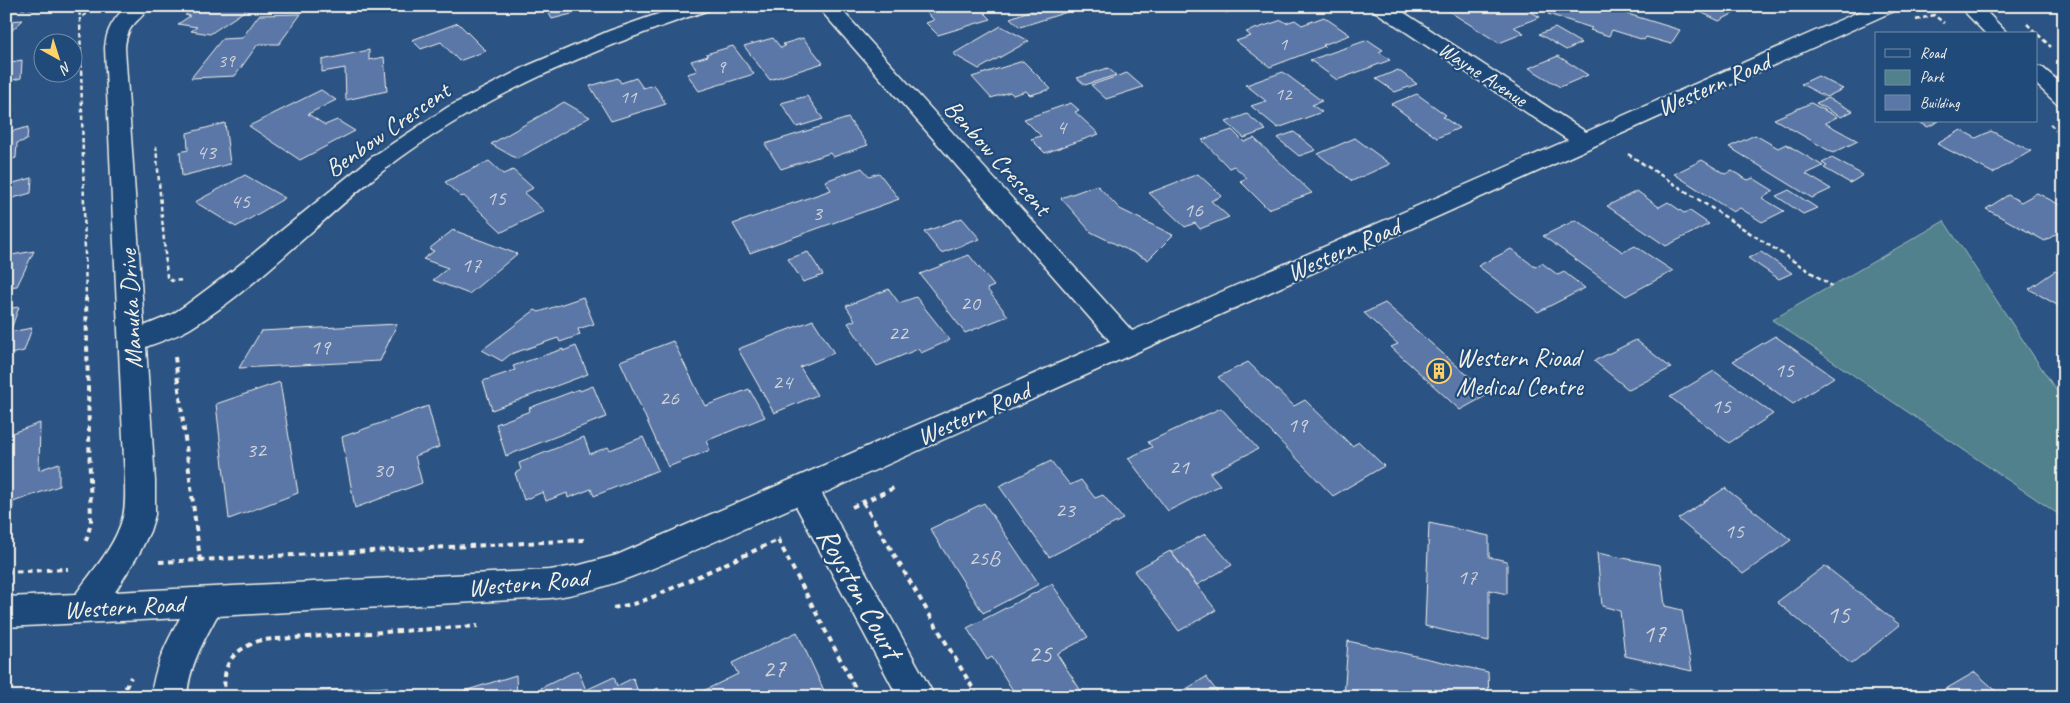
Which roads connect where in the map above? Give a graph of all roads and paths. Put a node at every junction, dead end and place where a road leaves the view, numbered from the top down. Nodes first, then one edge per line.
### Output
1 (99, 6) edge
2 (140, 6) edge
3 (702, 6) edge
4 (744, 6) edge
5 (827, 6) edge
6 (1380, 6) edge
7 (1889, 6) edge
8 (1969, 6) edge
9 (6, 8) edge
10 (727, 12) dead end
11 (80, 18) junction
12 (2020, 18) dead end
13 (1996, 32) edge
14 (2035, 32) edge
15 (2038, 35) edge
16 (2056, 52) dead end
17 (2038, 74) edge
18 (2064, 98) edge
19 (1585, 141) junction
20 (155, 142) dead end
21 (1625, 152) dead end
22 (1832, 286) dead end
23 (173, 288) dead end
24 (131, 342) junction
25 (1129, 344) junction
26 (182, 352) dead end
27 (803, 489) junction
28 (851, 507) dead end
29 (592, 539) dead end
30 (778, 540) dead end
31 (86, 543) dead end
32 (200, 560) junction
33 (72, 562) dead end
34 (152, 563) dead end
35 (6, 572) edge
36 (207, 602) junction
37 (85, 608) junction
38 (6, 612) edge
39 (233, 653) dead end
40 (169, 697) edge
41 (225, 697) edge
42 (860, 697) edge
43 (917, 697) edge
44 (978, 697) edge

1 - 11 path
2 - 24 street, Manuka Drive
3 - 24 street, Benbow Crescent
4 - 10 path
5 - 25 street, Benbow Crescent
6 - 19 street, Wayne Avenue
7 - 19 street, Western Road
8 - 13 street
9 - 11 path
11 - 31 path
12 - 14 path
15 - 16 path
17 - 18 street
19 - 25 street, Western Road
20 - 23 path
21 - 22 path
24 - 37 street, Manuka Drive
25 - 27 street, Western Road
26 - 32 path
27 - 36 street, Western Road
27 - 43 street, Royston Court
28 - 44 path
29 - 32 path
30 - 42 path
32 - 34 path
33 - 35 path
36 - 37 street, Western Road
36 - 40 street
37 - 38 street, Western Road
39 - 41 path

